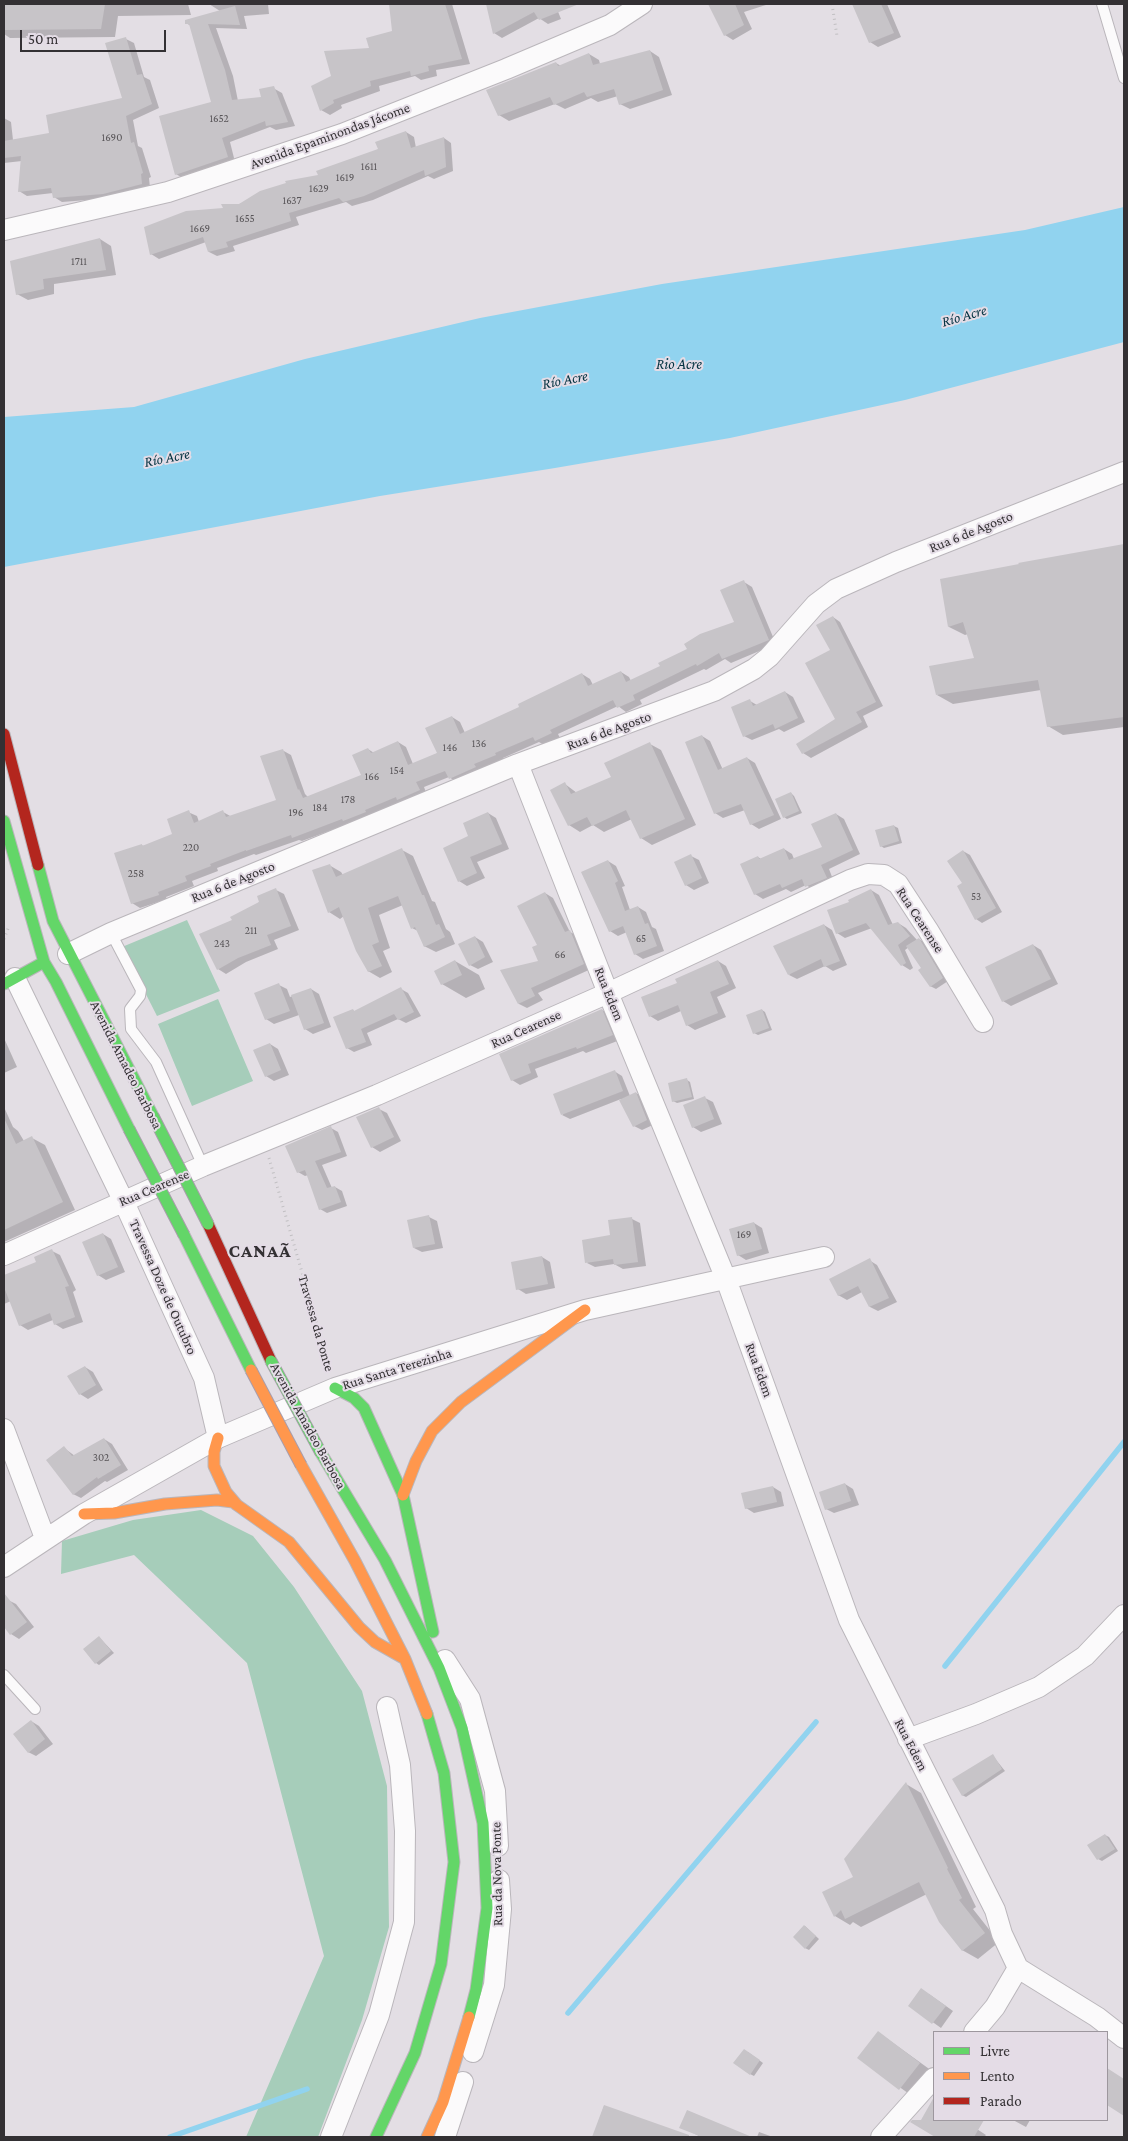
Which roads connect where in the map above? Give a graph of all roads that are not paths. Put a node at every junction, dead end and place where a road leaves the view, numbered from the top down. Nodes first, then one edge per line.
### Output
1 (642, 4) edge
2 (1102, 4) edge
3 (1124, 78) edge
4 (4, 230) edge
5 (1124, 472) edge
6 (4, 734) edge
7 (518, 764) junction
8 (4, 821) edge
9 (111, 933) junction
10 (68, 954) junction
11 (44, 962) junction
12 (10, 981) edge
13 (608, 993) junction
14 (983, 1022) dead end
15 (203, 1166) junction
16 (123, 1200) junction
17 (4, 1255) edge
18 (824, 1257) dead end
19 (726, 1279) junction
20 (586, 1310) junction
21 (335, 1388) junction
22 (4, 1429) edge
23 (218, 1438) junction
24 (403, 1495) junction
25 (236, 1505) junction
26 (84, 1514) junction
27 (46, 1538) junction
28 (4, 1567) edge
29 (1124, 1614) edge
30 (436, 1646) junction
31 (405, 1660) junction
32 (439, 1668) junction
33 (4, 1675) edge
34 (387, 1707) dead end
35 (35, 1709) dead end
36 (908, 1739) junction
37 (1018, 1968) junction
38 (975, 2031) edge
39 (1124, 2038) edge
40 (933, 2079) edge
41 (331, 2137) edge
42 (376, 2137) edge
43 (427, 2137) edge
44 (445, 2137) edge
45 (881, 2137) edge

1 - 4 street, Avenida Epaminondas Jácome
2 - 3 lane
5 - 7 street, Rua 6 de Agosto
6 - 10 main road, Avenida Amadeo Barbosa
7 - 9 street, Rua 6 de Agosto
7 - 13 street, Rua Edem
8 - 11 main road, Avenida Amadeo Barbosa
9 - 10 street, Rua 6 de Agosto
9 - 15 lane
10 - 32 main road, Avenida Amadeo Barbosa, bridge
11 - 12 main road
11 - 31 main road, Avenida Amadeo Barbosa, bridge
12 - 16 street, Travessa Doze de Outubro
13 - 14 street, Rua Cearense
13 - 15 street, Rua Cearense
13 - 19 street, Rua Edem
15 - 16 street, Rua Cearense
16 - 17 street, Rua Cearense
16 - 23 street, Travessa Doze de Outubro
18 - 19 street, Rua Santa Terezinha
19 - 20 street, Rua Santa Terezinha
19 - 36 street, Rua Edem
20 - 21 street, Rua Santa Terezinha
20 - 24 main road
21 - 23 street, Rua Santa Terezinha
21 - 24 main road
22 - 27 street
23 - 25 main road
23 - 26 street, Rua Santa Terezinha
24 - 30 main road
25 - 26 main road
25 - 31 main road
26 - 27 street, Rua Santa Terezinha
27 - 28 street, Rua Santa Terezinha
29 - 36 street
30 - 32 main road
30 - 44 street, Rua da Nova Ponte
31 - 42 main road, Avenida Amadeo Barbosa
32 - 43 main road, Avenida Amadeo Barbosa
33 - 35 lane
34 - 41 street
36 - 37 street, Rua Edem
37 - 38 street
37 - 39 street
40 - 45 street

